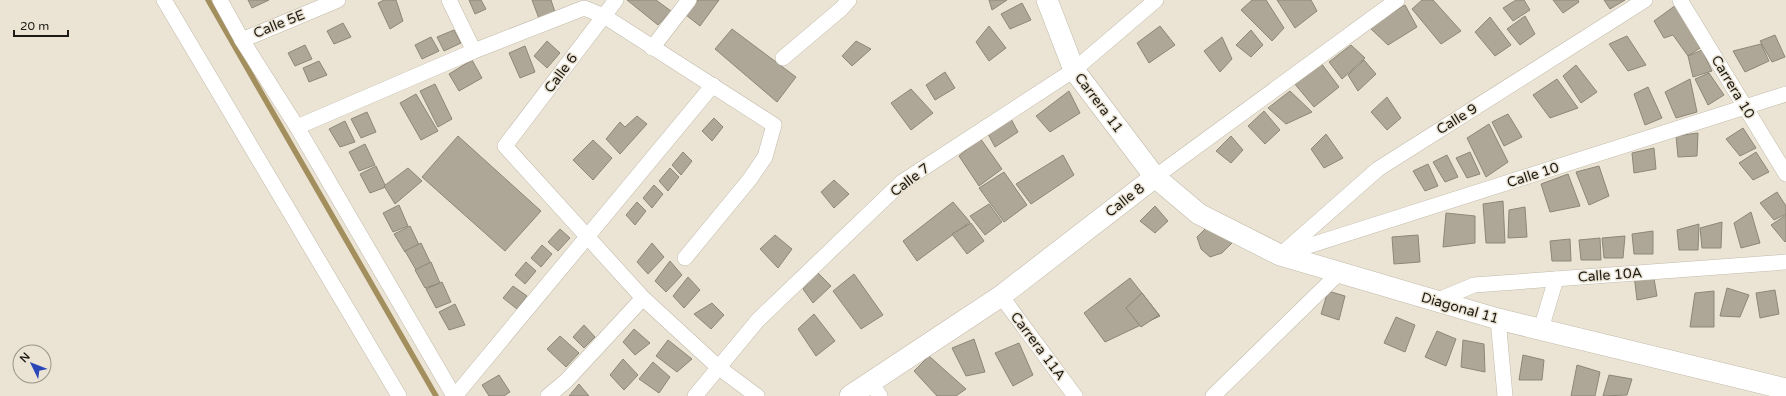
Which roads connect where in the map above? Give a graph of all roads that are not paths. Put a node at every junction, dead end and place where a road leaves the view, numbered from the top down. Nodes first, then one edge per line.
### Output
1 (164, 0) edge
2 (220, 0) edge
3 (338, 0) edge
4 (449, 0) edge
5 (616, 0) edge
6 (689, 0) edge
7 (849, 0) edge
8 (1047, 0) edge
9 (1156, 0) edge
10 (1397, 0) edge
11 (1645, 0) edge
12 (1680, 0) edge
13 (604, 16) junction
14 (242, 40) junction
15 (652, 48) junction
16 (474, 51) junction
17 (783, 58) dead end
18 (1074, 70) junction
19 (713, 85) junction
20 (1786, 94) edge
21 (1746, 108) junction
22 (297, 127) junction
23 (1786, 174) edge
24 (1155, 176) junction
25 (587, 238) junction
26 (1280, 255) junction
27 (685, 258) dead end
28 (1786, 262) edge
29 (1339, 273) junction
30 (1556, 279) junction
31 (1001, 296) junction
32 (643, 298) junction
33 (1436, 301) junction
34 (1498, 319) junction
35 (1541, 329) junction
36 (718, 367) junction
37 (1786, 389) edge
38 (876, 390) edge
39 (399, 396) edge
40 (454, 396) edge
41 (548, 396) edge
42 (695, 396) edge
43 (757, 396) edge
44 (850, 396) edge
45 (1075, 396) edge
46 (1214, 396) edge
47 (1505, 396) edge

1 - 39 street
2 - 14 street
3 - 14 street, Calle 5E
4 - 16 street
5 - 13 street, Calle 6
6 - 15 street
7 - 17 street
8 - 18 street, Carrera 11
9 - 18 street, Calle 7
10 - 24 street, Calle 8
11 - 26 street, Calle 9
12 - 21 street, Carrera 10
13 - 15 street
13 - 16 street
13 - 25 street, Calle 6
14 - 22 street
15 - 19 street
16 - 22 street
18 - 24 street, Carrera 11
18 - 36 street, Calle 7
19 - 25 street
19 - 27 street
20 - 21 street, Calle 10
21 - 23 street, Carrera 10
21 - 26 street, Calle 10
22 - 40 street
24 - 26 street, Diagonal 11
24 - 31 street, Calle 8
25 - 32 street
25 - 40 street
26 - 29 street, Diagonal 11
28 - 30 street, Calle 10A
29 - 33 street, Diagonal 11
29 - 46 street
30 - 33 street, Calle 10A
30 - 35 street
31 - 38 street, Calle 8
31 - 45 street, Carrera 11A
32 - 36 street
32 - 41 street
33 - 34 street, Diagonal 11
34 - 35 street, Diagonal 11
34 - 47 street
35 - 37 street, Diagonal 11
36 - 42 street, Calle 7
36 - 43 street
38 - 44 street, Calle 8

